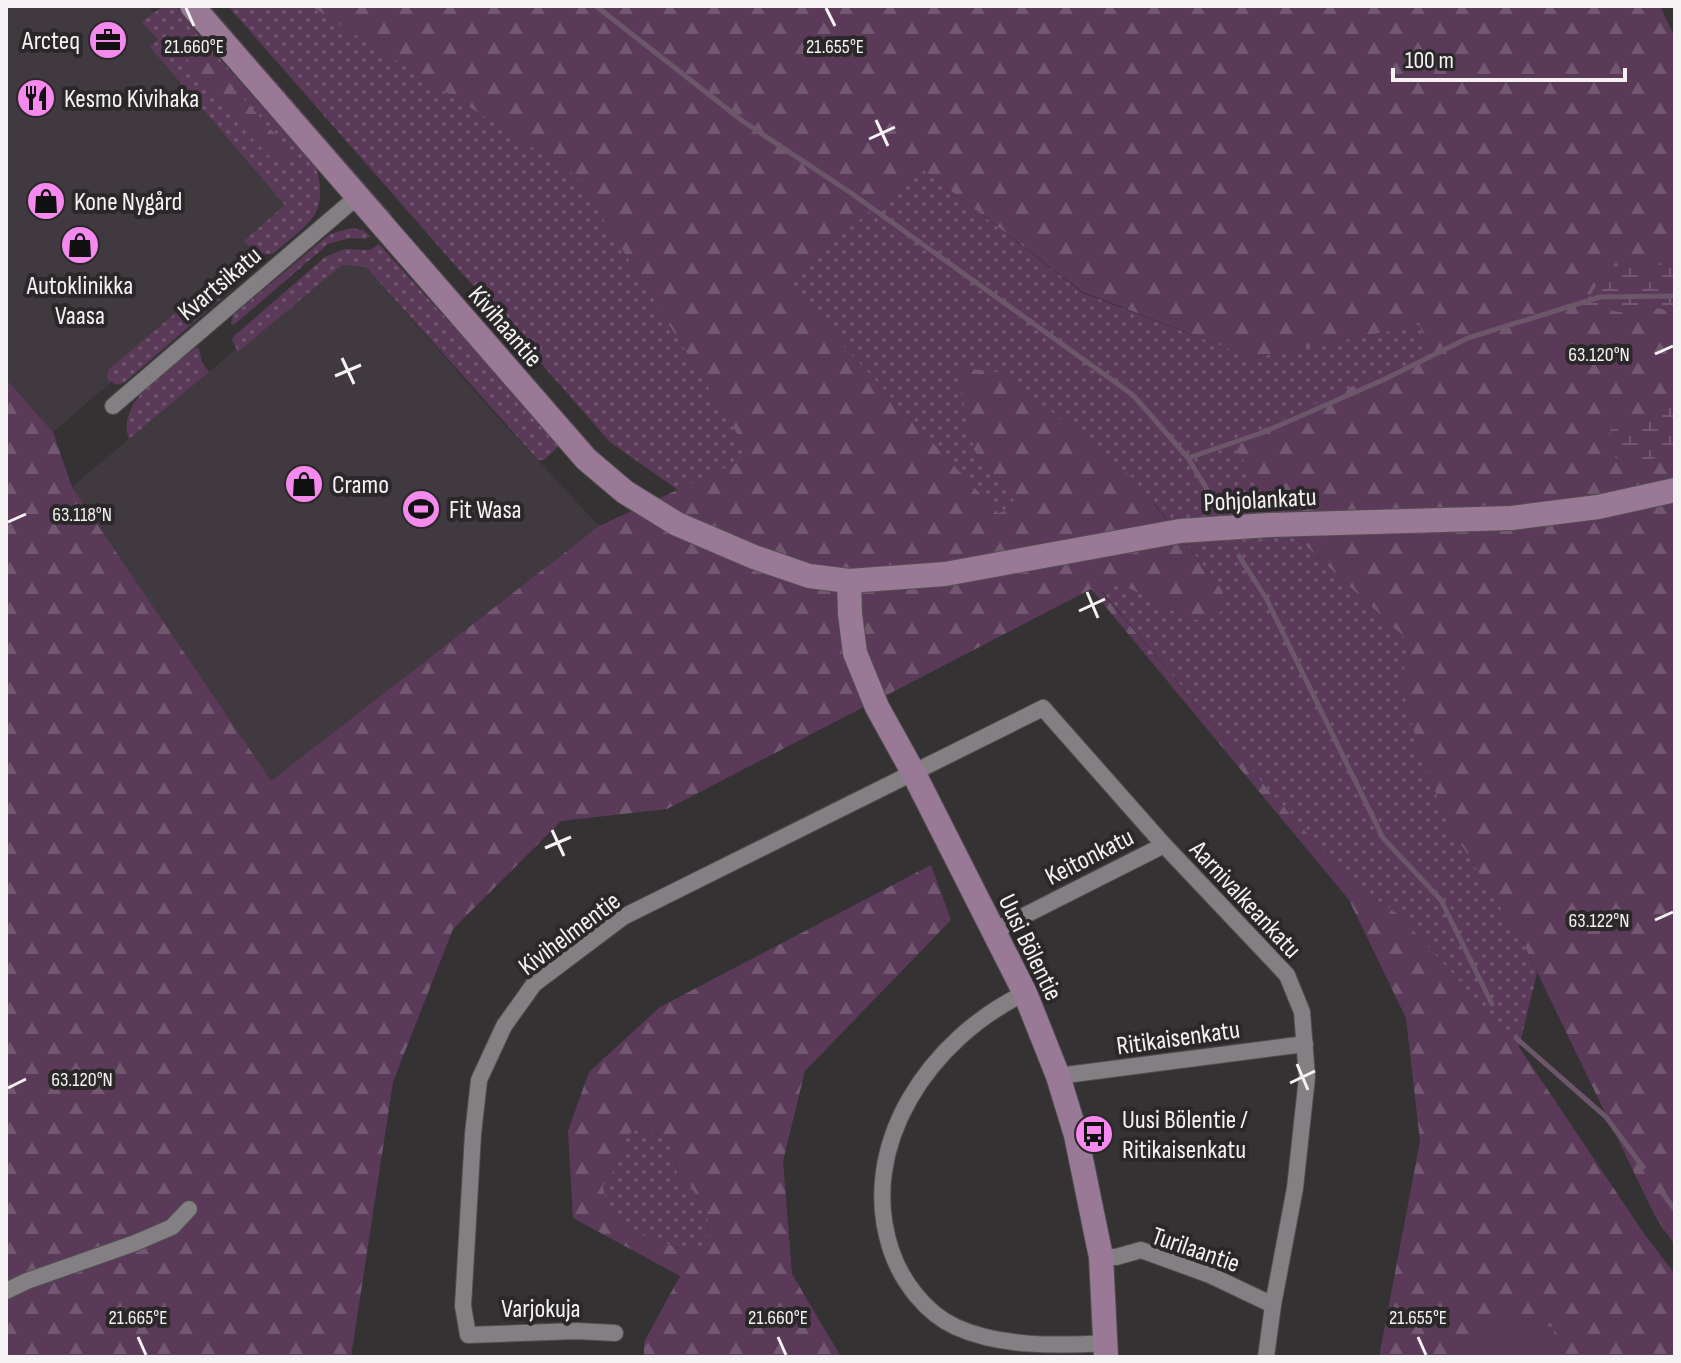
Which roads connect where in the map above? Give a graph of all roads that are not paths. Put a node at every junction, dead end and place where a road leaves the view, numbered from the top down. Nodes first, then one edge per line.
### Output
1 (192, 6) edge
2 (357, 197) junction
3 (113, 406) dead end
4 (1675, 490) edge
5 (849, 581) junction
6 (913, 772) junction
7 (1164, 845) junction
8 (994, 931) junction
9 (1025, 993) junction
10 (1305, 1044) junction
11 (1058, 1076) junction
12 (189, 1209) dead end
13 (1101, 1257) junction
14 (6, 1291) edge
15 (1273, 1305) junction
16 (615, 1333) dead end
17 (468, 1335) joint
18 (1105, 1350) edge
19 (1266, 1357) edge

1 - 2 main road, Kivihaantie
2 - 3 street, Kvartsikatu
2 - 5 main road, Kivihaantie
4 - 5 main road, Pohjolankatu
5 - 6 main road, Uusi Bölentie
6 - 7 street, Aarnivalkeankatu
6 - 8 main road, Uusi Bölentie
6 - 17 street, Kivihelmentie
7 - 8 street, Keitonkatu
7 - 10 street, Aarnivalkeankatu
8 - 9 main road, Uusi Bölentie
9 - 11 main road, Uusi Bölentie
9 - 18 street
10 - 11 street, Ritikaisenkatu
10 - 15 street, Aarnivalkeankatu
11 - 13 main road, Uusi Bölentie
12 - 14 street
13 - 15 street, Turilaantie
13 - 18 main road, Uusi Bölentie
15 - 19 street, Aarnivalkeankatu
16 - 17 street, Varjokuja

